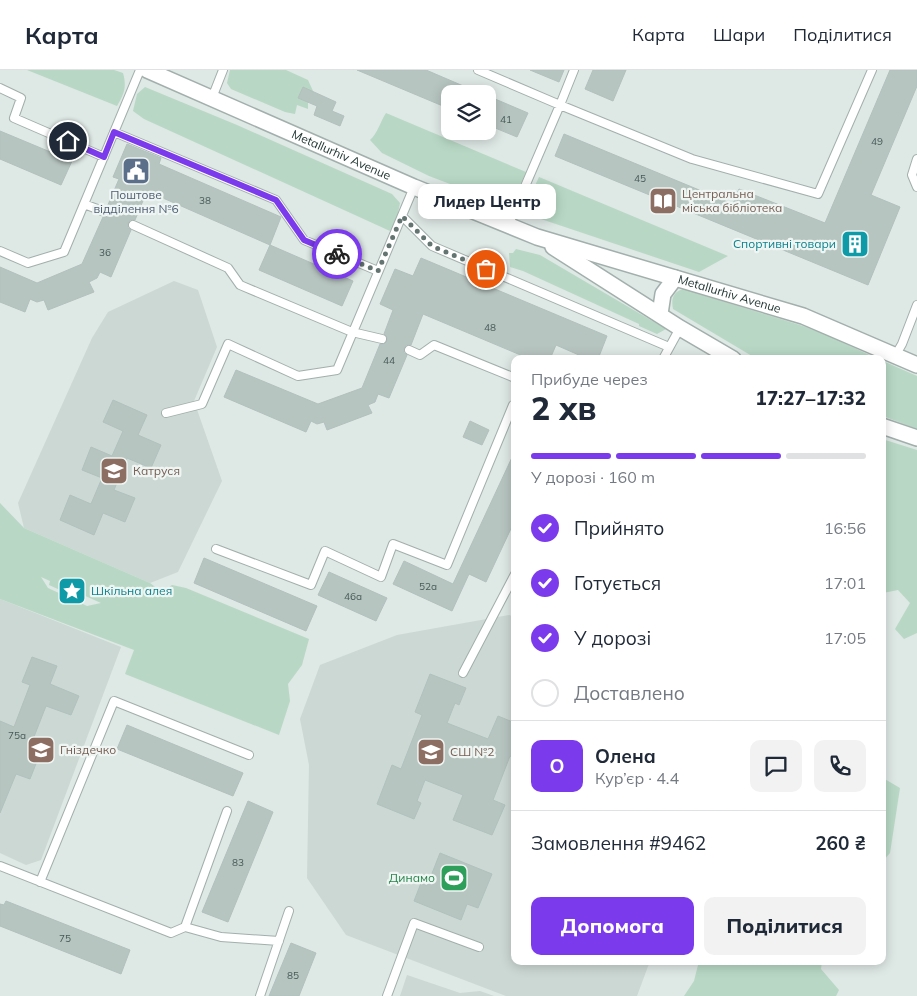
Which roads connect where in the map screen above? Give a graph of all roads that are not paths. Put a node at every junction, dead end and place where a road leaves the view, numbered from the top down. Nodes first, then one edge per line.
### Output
1 (140, 70) edge
2 (147, 70) edge
3 (223, 70) edge
4 (478, 70) edge
5 (574, 70) edge
6 (872, 70) edge
7 (0, 88) edge
8 (212, 98) junction
9 (560, 105) junction
10 (114, 132) junction
11 (104, 157) junction
12 (917, 159) edge
13 (414, 187) junction
14 (917, 187) edge
15 (84, 204) junction
16 (105, 212) dead end
17 (402, 216) junction
18 (133, 225) dead end
19 (508, 226) junction
20 (537, 237) junction
21 (0, 252) edge
22 (378, 271) junction
23 (675, 278) junction
24 (917, 304) edge
25 (660, 314) junction
26 (680, 328) junction
27 (352, 332) junction
28 (382, 339) dead end
29 (668, 347) junction
30 (409, 350) dead end
31 (665, 355) edge
32 (727, 355) edge
33 (895, 356) junction
34 (917, 365) edge
35 (511, 376) edge
36 (511, 411) edge
37 (166, 413) dead end
38 (886, 427) edge
39 (917, 438) edge
40 (216, 549) dead end
41 (511, 582) edge
42 (463, 673) dead end
43 (249, 755) dead end
44 (227, 811) dead end
45 (0, 866) edge
46 (40, 882) junction
47 (289, 912) dead end
48 (185, 927) junction
49 (279, 941) junction
50 (479, 947) dead end
51 (260, 996) edge
52 (387, 996) edge

1 - 10 lane
2 - 8 street, Metallurhiv Avenue
3 - 8 lane
4 - 9 lane
5 - 9 lane
6 - 9 lane
7 - 11 lane
8 - 13 street, Metallurhiv Avenue
9 - 19 lane
10 - 11 lane
10 - 22 lane
11 - 15 lane
12 - 14 lane
13 - 17 lane
13 - 19 street, Metallurhiv Avenue
15 - 16 lane
15 - 21 lane
17 - 22 lane
17 - 29 lane
18 - 27 lane
19 - 20 street, Metallurhiv Avenue
20 - 23 street, Metallurhiv Avenue
20 - 25 street, Metallurhiv Avenue
22 - 27 lane
23 - 25 street
23 - 33 street, Metallurhiv Avenue
24 - 33 lane
25 - 26 street, Metallurhiv Avenue
26 - 29 lane
26 - 32 street, Metallurhiv Avenue
27 - 28 lane
27 - 37 lane
29 - 31 lane
30 - 35 lane
33 - 34 street, Metallurhiv Avenue
36 - 40 lane
38 - 39 street
41 - 42 lane
43 - 46 lane
44 - 48 lane
45 - 46 lane
46 - 48 lane
47 - 49 lane
48 - 49 lane
49 - 51 lane
50 - 52 lane

